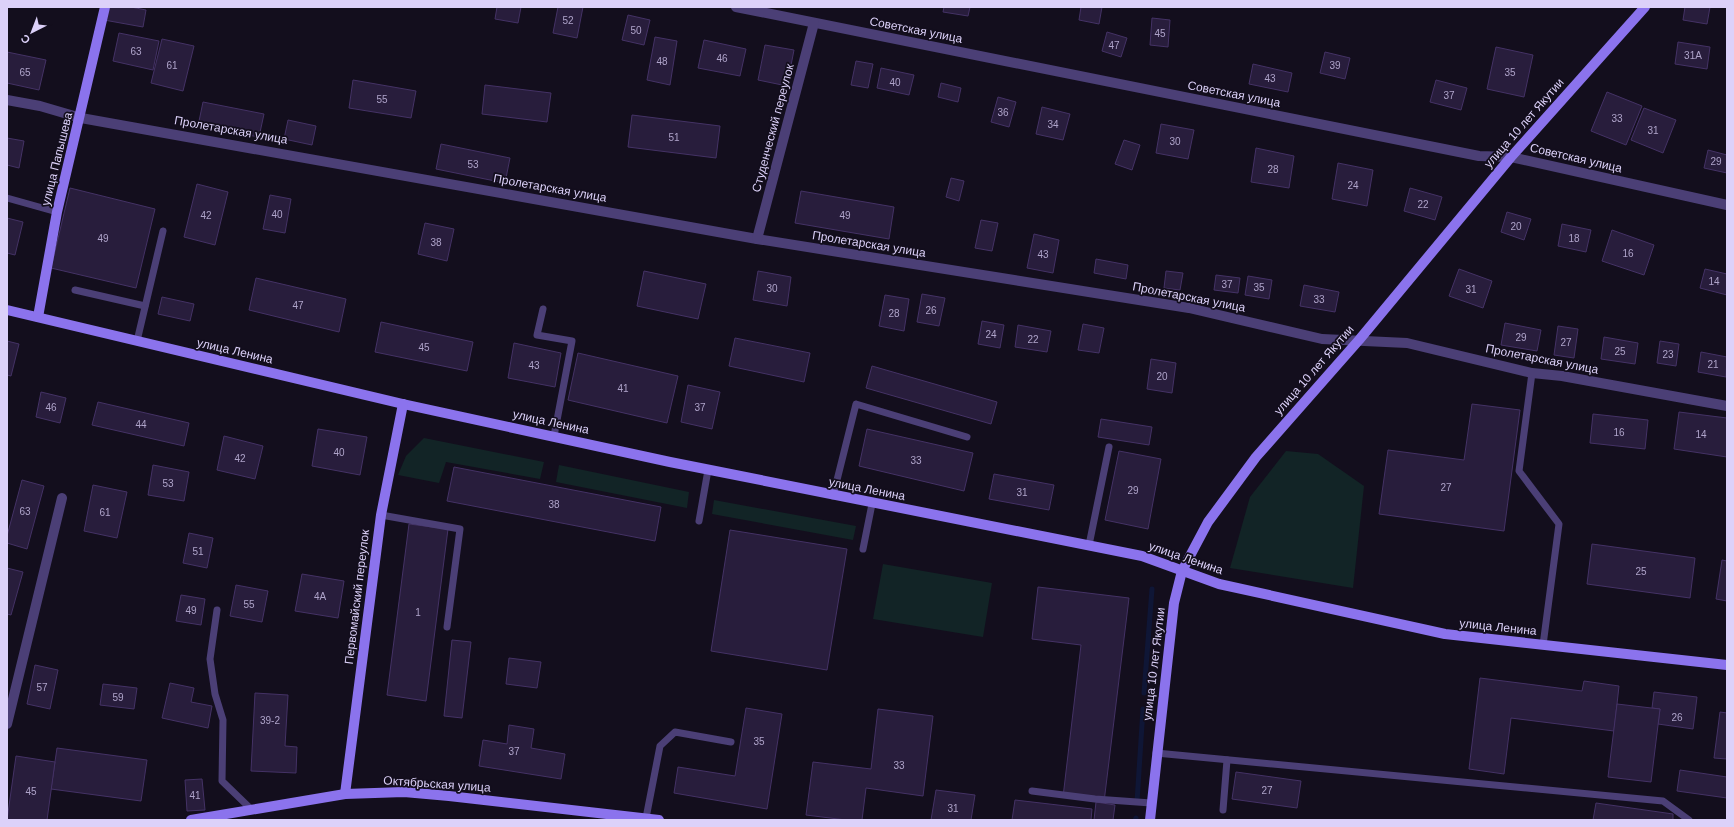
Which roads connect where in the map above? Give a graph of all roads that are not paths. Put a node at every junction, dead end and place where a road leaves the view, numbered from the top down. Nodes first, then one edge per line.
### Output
1 (105, 7) edge
2 (740, 7) edge
3 (1645, 7) edge
4 (814, 23) junction
5 (7, 100) edge
6 (81, 118) junction
7 (1511, 157) junction
8 (7, 198) edge
9 (1727, 205) edge
10 (57, 212) junction
11 (163, 231) dead end
12 (757, 239) junction
13 (76, 290) dead end
14 (145, 306) junction
15 (543, 309) dead end
16 (7, 310) edge
17 (38, 317) junction
18 (1359, 340) junction
19 (137, 341) junction
20 (1532, 373) junction
21 (402, 404) junction
22 (1727, 406) edge
23 (554, 436) junction
24 (967, 437) dead end
25 (1109, 447) dead end
26 (708, 470) junction
27 (833, 496) junction
28 (62, 498) dead end
29 (872, 504) junction
30 (381, 516) junction
31 (698, 521) dead end
32 (1088, 545) junction
33 (863, 549) dead end
34 (1182, 571) junction
35 (217, 610) dead end
36 (447, 627) dead end
37 (1544, 645) junction
38 (1727, 665) edge
39 (7, 724) edge
40 (731, 742) dead end
41 (1156, 753) junction
42 (1227, 760) junction
43 (1032, 791) dead end
44 (345, 794) junction
45 (1151, 803) junction
46 (252, 810) junction
47 (1223, 810) dead end
48 (646, 818) junction
49 (191, 820) edge
50 (659, 820) edge
51 (1150, 820) edge
52 (1689, 820) edge

1 - 6 main road, улица Папышева
2 - 4 street, Советская улица
3 - 7 main road, улица 10 лет Якутии
4 - 7 street, Советская улица
4 - 12 street, Студенческий переулок
5 - 6 street, Пролетарская улица
6 - 10 main road, улица Папышева
6 - 12 street, Пролетарская улица
7 - 9 street, Советская улица
7 - 18 main road, улица 10 лет Якутии
8 - 10 lane
10 - 17 main road, улица Папышева
11 - 14 lane
12 - 18 street, Пролетарская улица
13 - 14 lane
14 - 19 lane
15 - 23 lane
16 - 17 main road, улица Ленина
17 - 19 main road, улица Ленина
18 - 20 street, Пролетарская улица
18 - 34 main road, улица 10 лет Якутии
19 - 21 main road, улица Ленина
20 - 22 street, Пролетарская улица
20 - 37 lane
21 - 23 main road, улица Ленина
21 - 30 main road, Первомайский переулок
23 - 26 main road, улица Ленина
24 - 27 lane
25 - 32 lane
26 - 27 main road, улица Ленина
26 - 31 lane
27 - 29 main road, улица Ленина
28 - 39 street
29 - 32 main road, улица Ленина
29 - 33 lane
30 - 36 lane
30 - 44 main road, Первомайский переулок
32 - 34 main road, улица Ленина
34 - 37 main road, улица Ленина
34 - 41 main road, улица 10 лет Якутии
35 - 46 lane
37 - 38 main road, улица Ленина
40 - 48 lane
41 - 42 lane
41 - 45 main road, улица 10 лет Якутии
42 - 47 lane
42 - 52 lane
43 - 45 lane
44 - 46 main road, Октябрьская улица
44 - 48 main road, Октябрьская улица
45 - 51 main road, улица 10 лет Якутии
46 - 49 main road, Октябрьская улица
48 - 50 main road, Октябрьская улица

